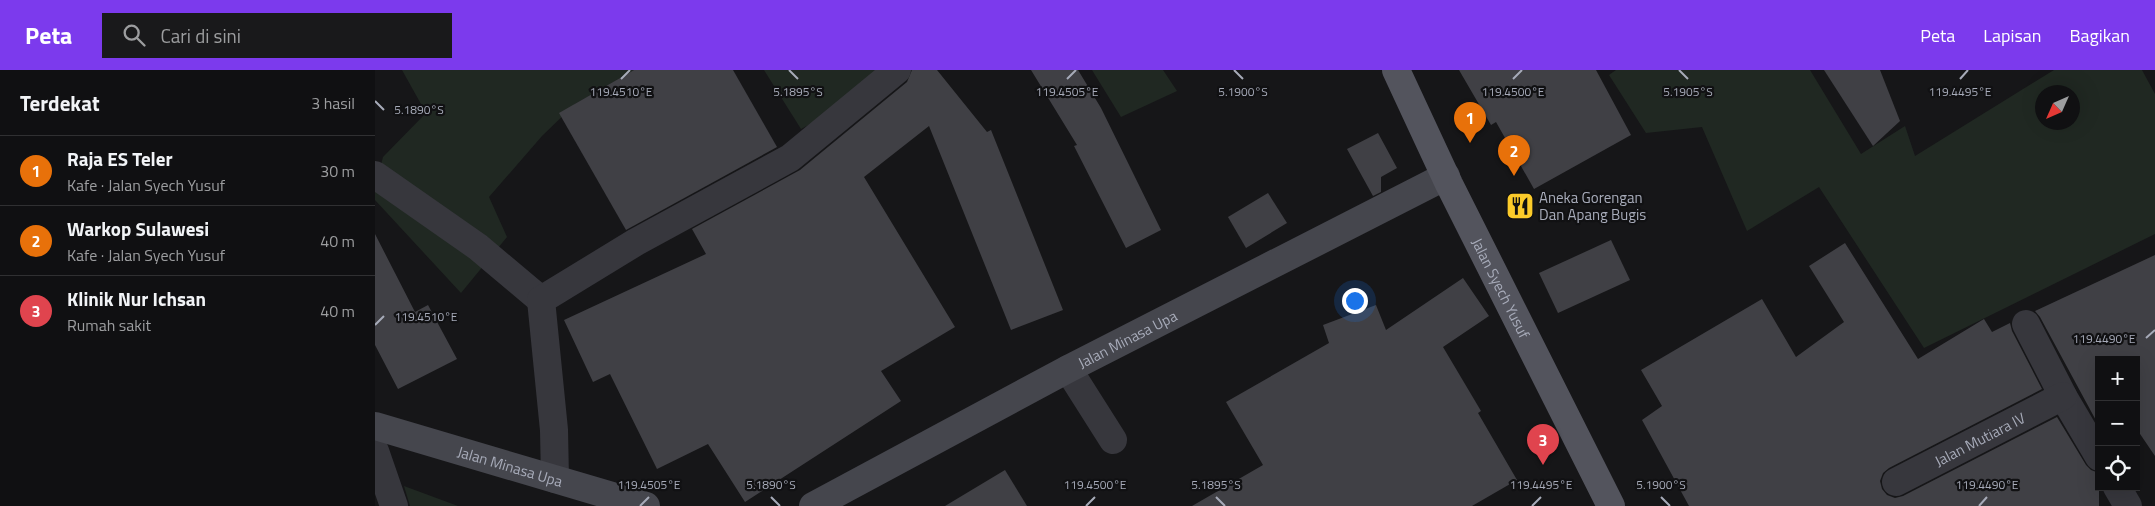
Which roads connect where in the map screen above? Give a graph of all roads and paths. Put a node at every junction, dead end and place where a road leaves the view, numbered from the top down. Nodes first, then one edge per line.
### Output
1 (897, 70) edge
2 (1396, 70) edge
3 (375, 175) edge
4 (1446, 176) junction
5 (541, 300) junction
6 (2026, 324) dead end
7 (1068, 369) junction
8 (2063, 396) junction
9 (375, 426) edge
10 (1113, 440) dead end
11 (2095, 450) edge
12 (375, 451) edge
13 (555, 479) junction
14 (1896, 482) dead end
15 (2119, 491) edge
16 (394, 506) edge
17 (646, 506) edge
18 (813, 506) edge
19 (1611, 506) edge
20 (2128, 506) edge

1 - 5 street
2 - 4 main road, Jalan Syech Yusuf
3 - 5 street
4 - 7 street, Jalan Minasa Upa
4 - 19 main road, Jalan Syech Yusuf
5 - 13 street
6 - 8 street
7 - 10 street
7 - 18 street, Jalan Minasa Upa
8 - 11 street
8 - 14 street, Jalan Mutiara IV
9 - 13 street, Jalan Minasa Upa
12 - 16 street
13 - 17 street, Jalan Minasa Upa
15 - 20 street

